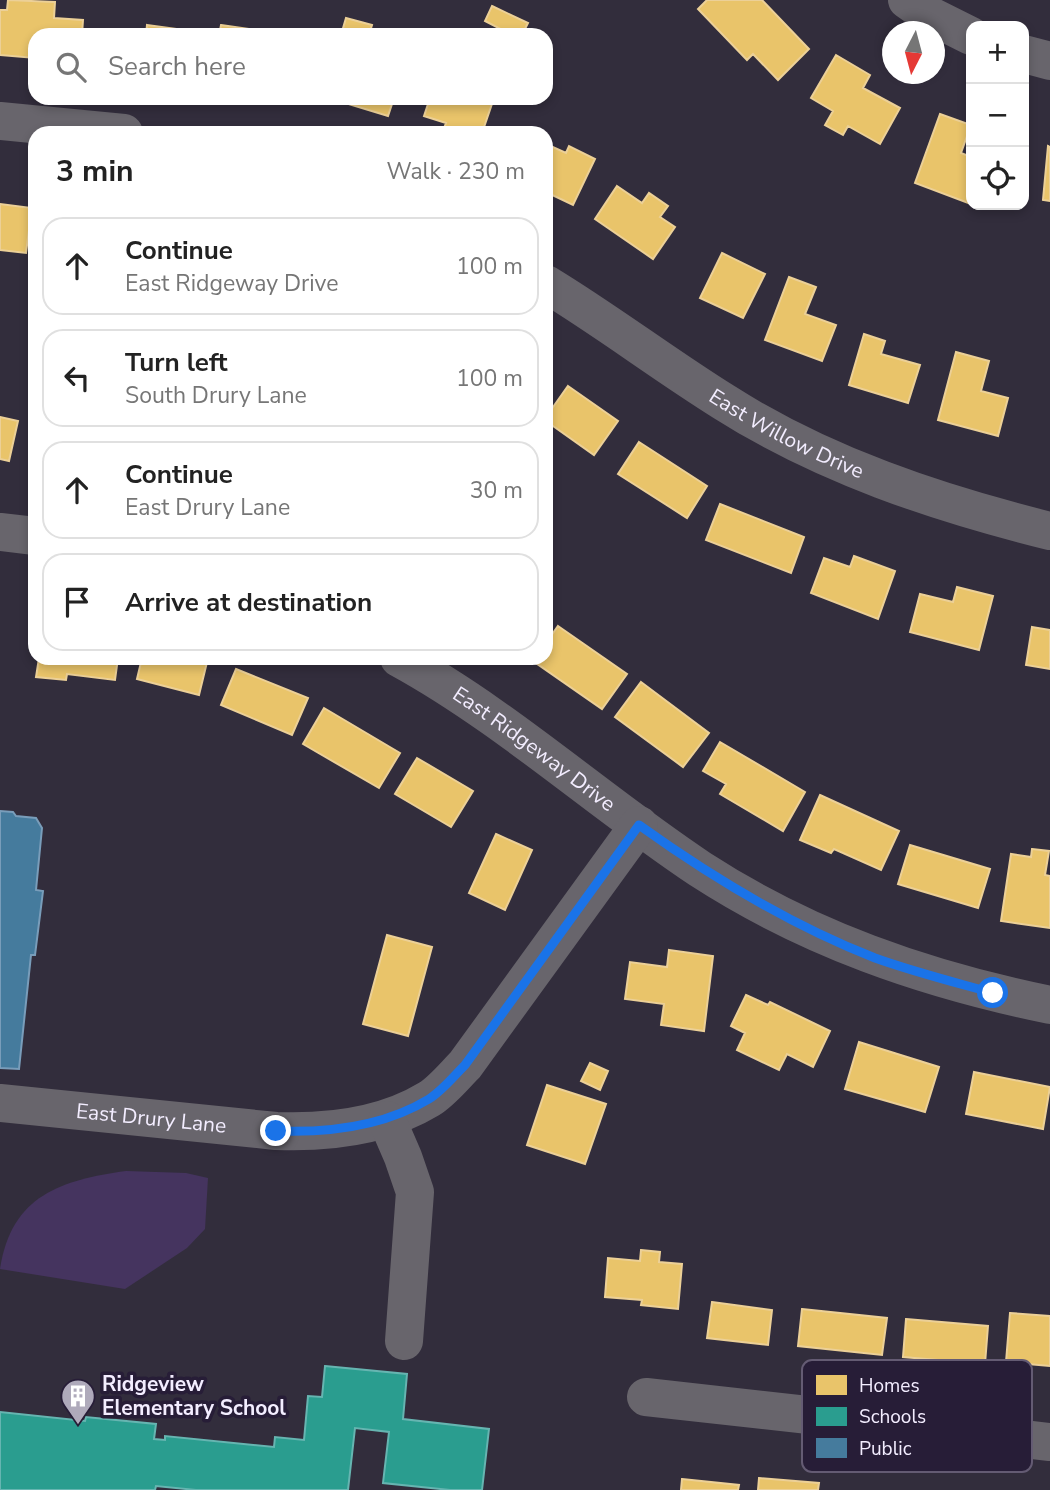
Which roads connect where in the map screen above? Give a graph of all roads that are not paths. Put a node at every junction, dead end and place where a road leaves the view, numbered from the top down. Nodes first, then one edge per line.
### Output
1 (907, 0) edge
2 (966, 34) edge
3 (1029, 55) edge
4 (1050, 61) edge
5 (0, 121) edge
6 (52, 126) edge
7 (553, 289) edge
8 (1050, 531) edge
9 (0, 532) edge
10 (28, 535) edge
11 (410, 665) edge
12 (639, 825) junction
13 (1050, 1005) edge
14 (0, 1103) edge
15 (387, 1119) junction
16 (404, 1341) dead end
17 (646, 1397) dead end
18 (802, 1414) edge
19 (1032, 1440) edge
20 (1050, 1442) edge

1 - 2 street
3 - 4 street
5 - 6 street
7 - 8 street, East Willow Drive
9 - 10 street
11 - 12 street, East Ridgeway Drive
12 - 13 street, East Ridgeway Drive
12 - 15 street, East Drury Lane
14 - 15 street, East Drury Lane
15 - 16 street
17 - 18 street
19 - 20 street

